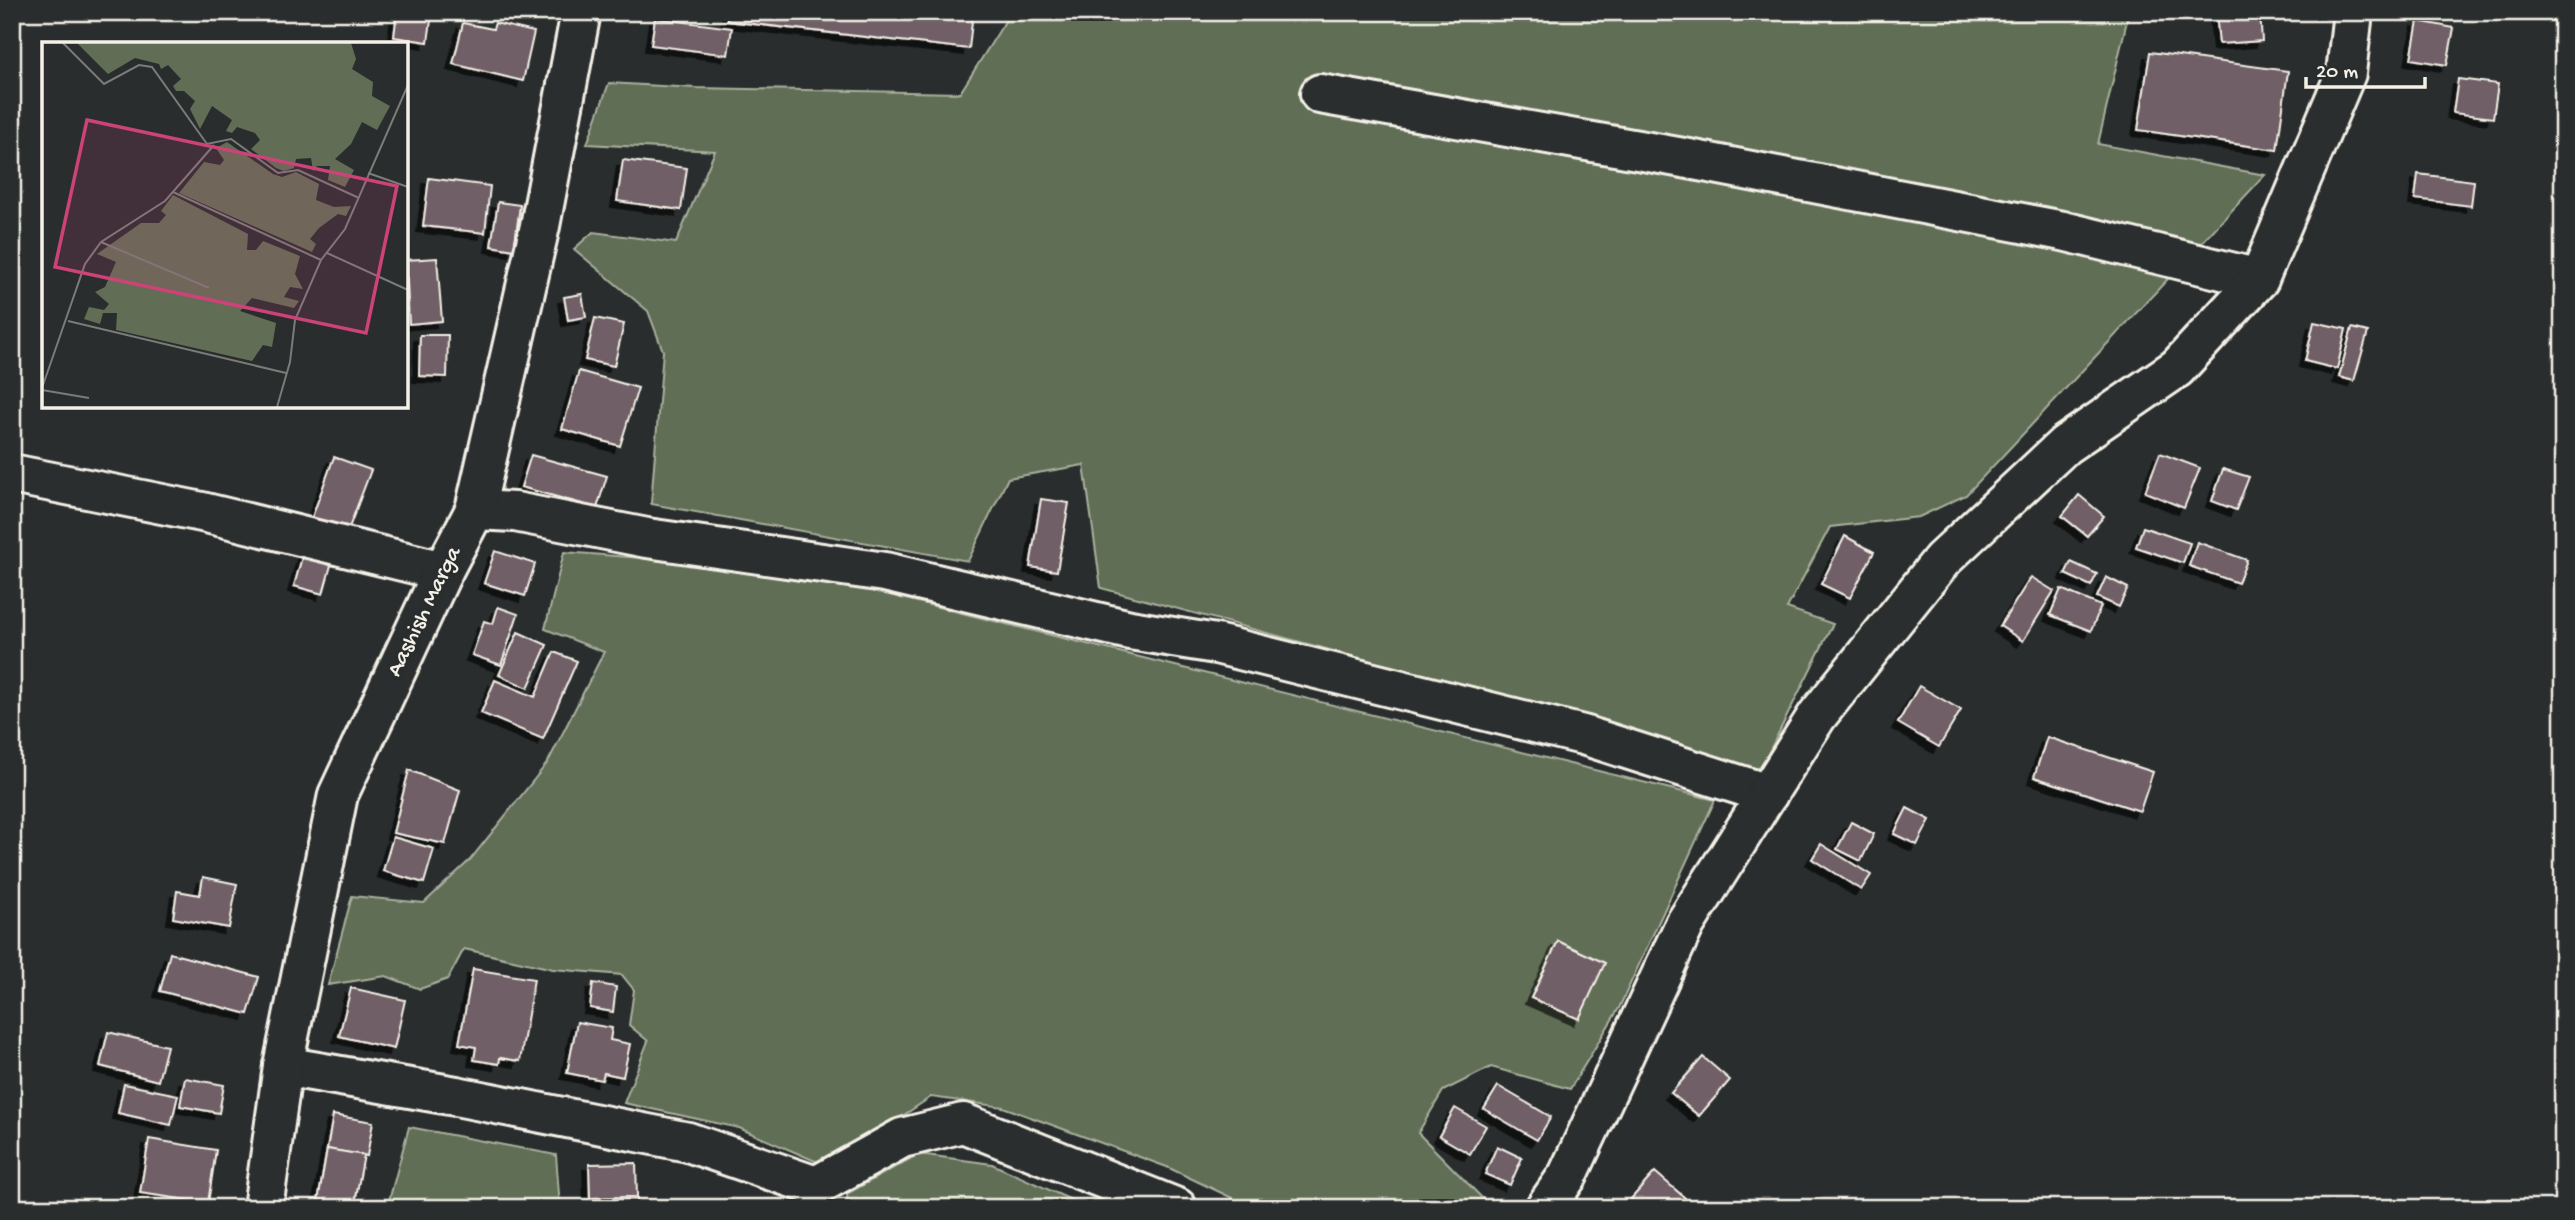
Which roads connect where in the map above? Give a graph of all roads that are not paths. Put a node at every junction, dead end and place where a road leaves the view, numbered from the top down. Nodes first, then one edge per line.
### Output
1 (582, 12) edge
2 (2353, 12) edge
3 (1320, 94) dead end
4 (2259, 279) junction
5 (12, 474) edge
6 (475, 510) junction
7 (443, 571) junction
8 (1768, 794) junction
9 (284, 1066) junction
10 (263, 1208) edge
11 (1177, 1208) edge
12 (1545, 1208) edge

1 - 6 street, Aashish Marga
2 - 4 street
3 - 4 street
4 - 8 street
5 - 7 street
6 - 7 street, Aashish Marga
6 - 8 street
7 - 9 street, Aashish Marga
8 - 12 street
9 - 10 street, Aashish Marga
9 - 11 street

